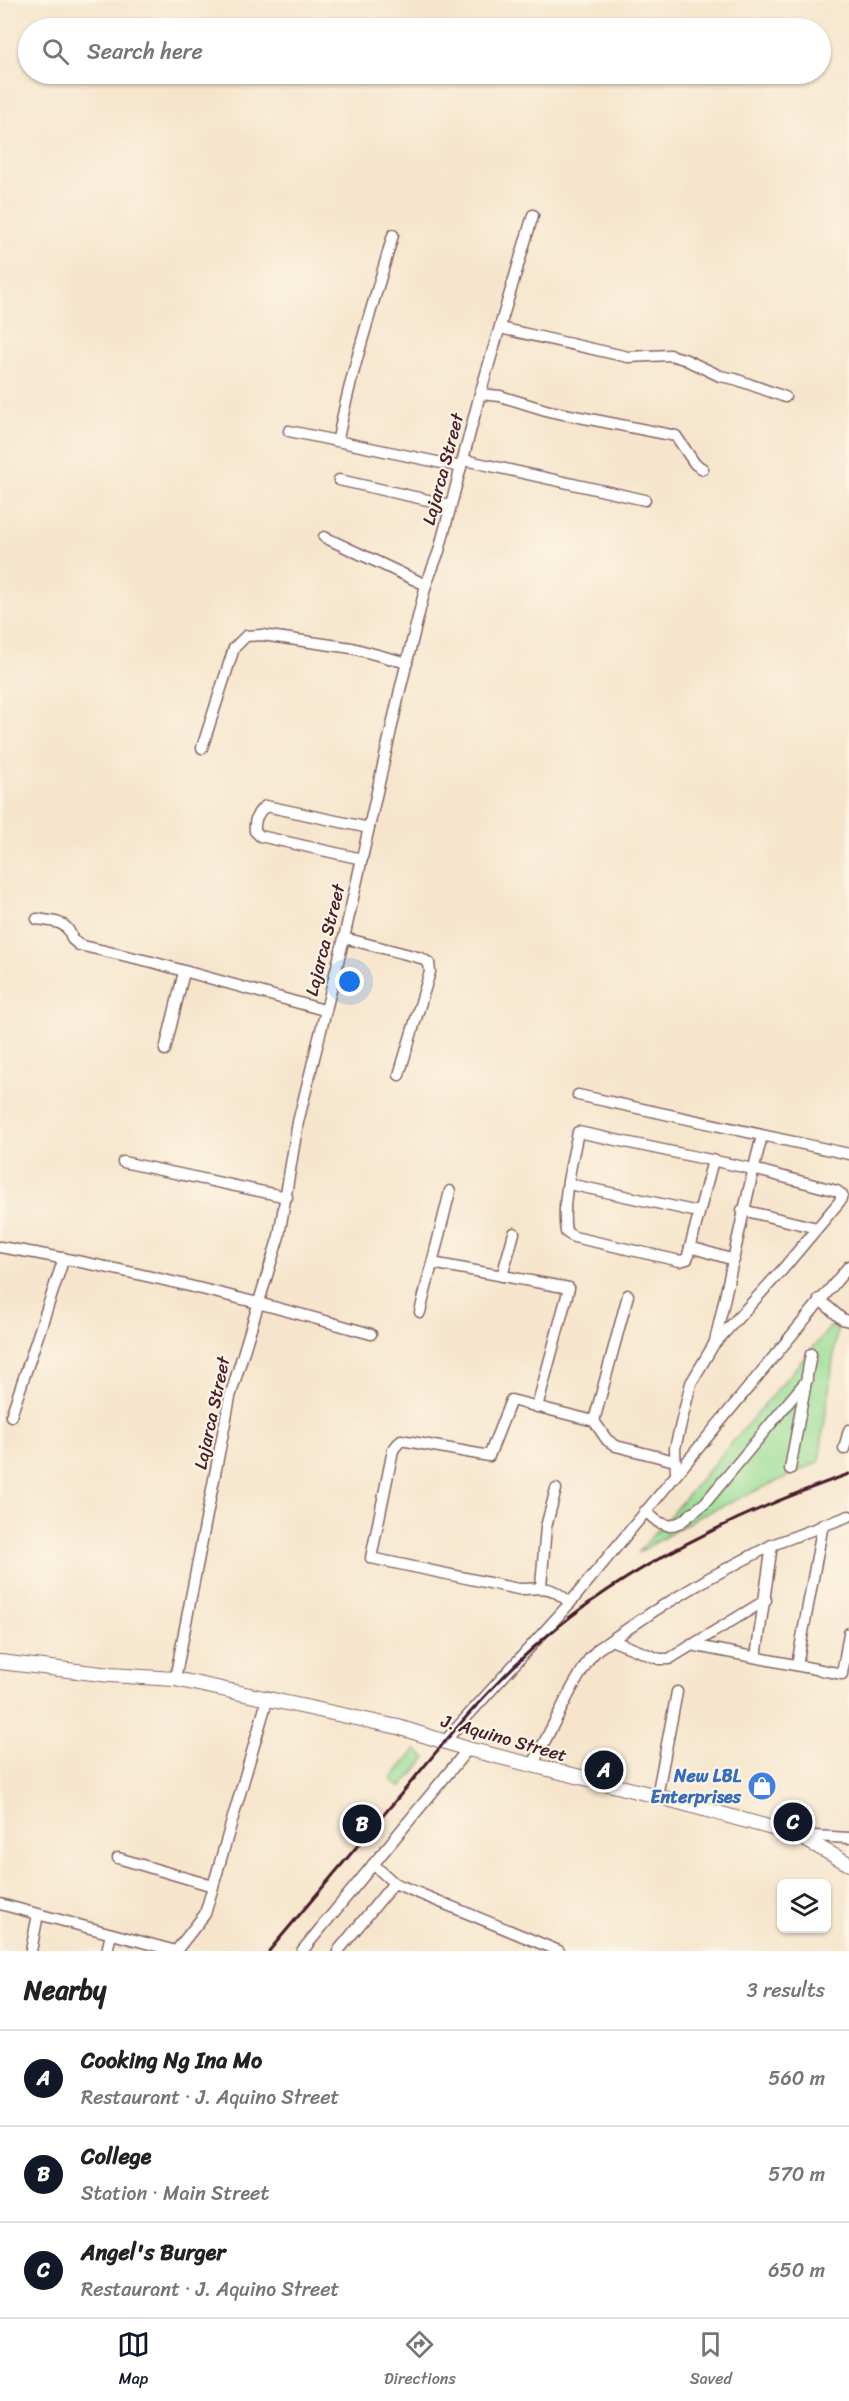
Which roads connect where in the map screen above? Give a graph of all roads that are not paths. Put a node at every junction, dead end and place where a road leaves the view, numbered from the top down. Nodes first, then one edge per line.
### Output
1 (533, 215) dead end
2 (393, 235) dead end
3 (500, 328) junction
4 (480, 394) junction
5 (785, 397) dead end
6 (289, 431) dead end
7 (338, 440) junction
8 (463, 463) junction
9 (703, 469) dead end
10 (339, 480) dead end
11 (645, 500) dead end
12 (450, 505) junction
13 (324, 537) dead end
14 (426, 585) junction
15 (407, 663) junction
16 (202, 748) dead end
17 (369, 828) junction
18 (363, 859) junction
19 (37, 919) dead end
20 (344, 938) junction
21 (184, 972) junction
22 (324, 1010) junction
23 (165, 1050) dead end
24 (399, 1075) dead end
25 (578, 1095) dead end
26 (762, 1136) junction
27 (849, 1154) edge
28 (713, 1160) junction
29 (123, 1162) dead end
30 (753, 1169) junction
31 (568, 1184) junction
32 (450, 1191) dead end
33 (286, 1197) junction
34 (742, 1210) junction
35 (698, 1212) junction
36 (817, 1228) junction
37 (514, 1233) dead end
38 (0, 1247) edge
39 (690, 1247) junction
40 (64, 1258) junction
41 (734, 1260) junction
42 (432, 1263) junction
43 (849, 1266) edge
44 (502, 1276) junction
45 (628, 1295) dead end
46 (819, 1299) junction
47 (259, 1301) junction
48 (420, 1312) dead end
49 (849, 1321) edge
50 (371, 1334) dead end
51 (714, 1344) junction
52 (811, 1354) dead end
53 (807, 1380) junction
54 (537, 1407) junction
55 (11, 1416) dead end
56 (594, 1421) junction
57 (849, 1430) edge
58 (844, 1449) dead end
59 (675, 1461) junction
60 (790, 1469) dead end
61 (676, 1474) junction
62 (556, 1489) dead end
63 (645, 1511) junction
64 (849, 1516) edge
65 (823, 1524) junction
66 (772, 1545) junction
67 (541, 1586) junction
68 (766, 1600) junction
69 (570, 1603) junction
70 (849, 1633) edge
71 (611, 1640) junction
72 (691, 1645) junction
73 (756, 1656) junction
74 (0, 1662) edge
75 (797, 1665) junction
76 (175, 1679) junction
77 (678, 1692) dead end
78 (268, 1697) junction
79 (444, 1742) junction
80 (468, 1749) junction
81 (532, 1766) junction
82 (657, 1796) junction
83 (797, 1835) junction
84 (849, 1838) edge
85 (118, 1858) dead end
86 (373, 1864) junction
87 (849, 1864) edge
88 (394, 1883) junction
89 (213, 1886) junction
90 (0, 1904) edge
91 (38, 1914) junction
92 (111, 1934) junction
93 (31, 1951) edge
94 (107, 1951) edge
95 (176, 1951) edge
96 (302, 1951) edge
97 (338, 1951) edge
98 (559, 1951) edge

1 - 3 street, Lajarca Street
2 - 7 street
3 - 4 street, Lajarca Street
3 - 5 street
4 - 8 street, Lajarca Street
4 - 9 street
6 - 7 street
7 - 8 street
8 - 11 street
8 - 12 street, Lajarca Street
10 - 12 street
12 - 14 street, Lajarca Street
13 - 14 street
14 - 15 street, Lajarca Street
15 - 16 street
15 - 17 street, Lajarca Street
17 - 18 street, Lajarca Street
17 - 18 street
18 - 20 street, Lajarca Street
19 - 21 street
20 - 22 street, Lajarca Street
20 - 24 street
21 - 22 street
21 - 23 street
22 - 33 street, Lajarca Street
25 - 26 street
26 - 27 street
26 - 30 street
28 - 30 street
28 - 31 street
28 - 35 street
29 - 33 street
30 - 34 street
30 - 36 street
31 - 35 street
31 - 39 street
32 - 42 street
33 - 47 street, Lajarca Street
34 - 36 street
34 - 41 street
35 - 39 street
36 - 51 street
37 - 44 street
38 - 40 street
39 - 41 street
40 - 47 street
40 - 55 street
41 - 51 street
42 - 44 street
42 - 48 street
43 - 46 street
44 - 54 street
45 - 56 street
46 - 49 street
46 - 61 street
47 - 50 street
47 - 76 street, Lajarca Street
51 - 59 street
52 - 53 street
53 - 60 street
53 - 63 street
54 - 56 street
54 - 67 street
56 - 59 street
57 - 58 street
59 - 61 street
61 - 63 street
62 - 67 street
63 - 69 street
64 - 65 street
65 - 66 street
65 - 75 street
66 - 68 street
66 - 71 street
67 - 69 street
68 - 72 street
68 - 73 street
69 - 79 street
70 - 75 street
71 - 72 street
71 - 81 street
72 - 73 street
73 - 75 street
74 - 76 street, J. Aquino Street
76 - 78 street, J. Aquino Street
77 - 82 street
78 - 79 street, J. Aquino Street
78 - 89 street
79 - 80 street, J. Aquino Street
80 - 81 street, J. Aquino Street
80 - 86 street
81 - 82 street, J. Aquino Street
82 - 83 street, J. Aquino Street
83 - 84 street
83 - 87 street, J. Aquino Street
85 - 89 street
86 - 88 street
86 - 96 street
88 - 97 street
88 - 98 street
89 - 95 street
90 - 91 street
91 - 92 street
91 - 93 street
92 - 94 street
92 - 95 street

